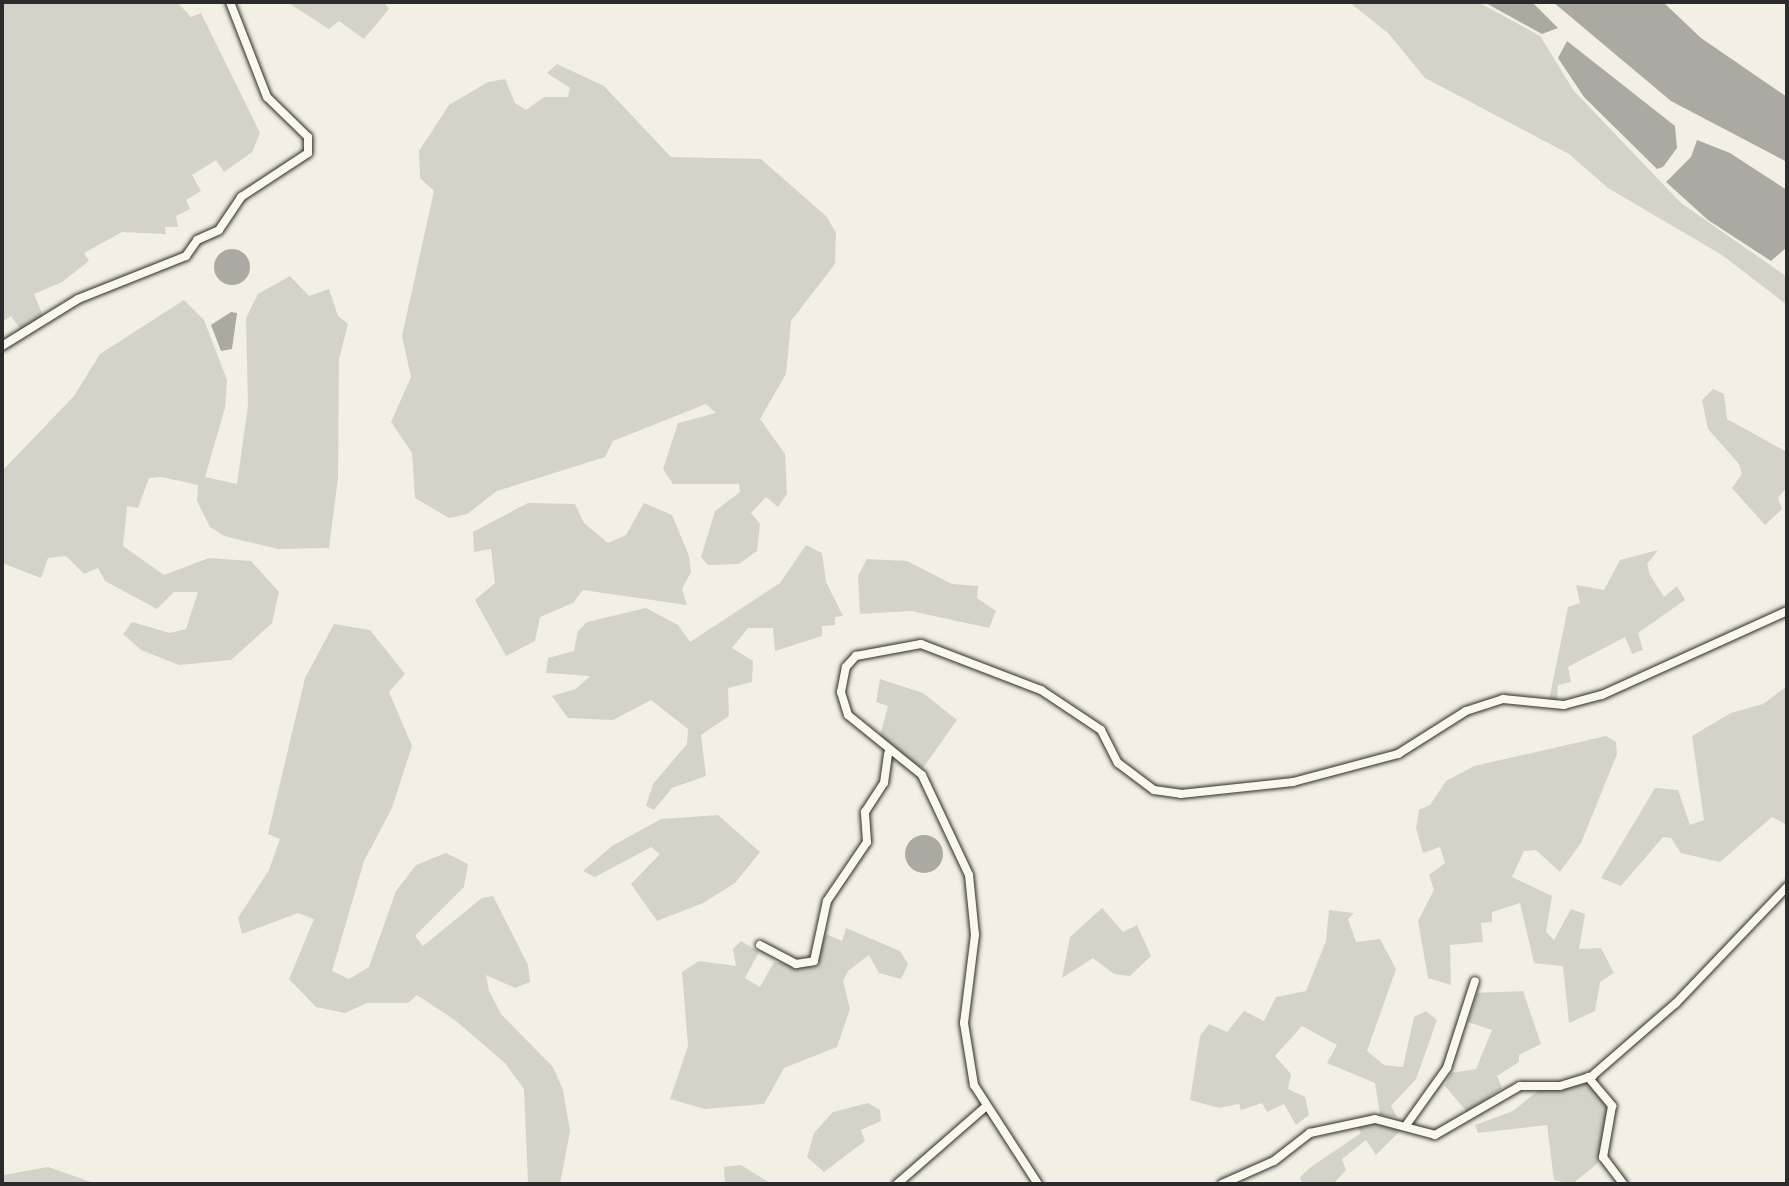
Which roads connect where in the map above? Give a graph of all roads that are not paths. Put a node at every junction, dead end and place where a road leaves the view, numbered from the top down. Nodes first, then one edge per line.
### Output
1 (230, 2) edge
2 (2, 346) edge
3 (1787, 611) edge
4 (888, 753) junction
5 (1787, 887) edge
6 (760, 945) dead end
7 (1475, 981) dead end
8 (1588, 1077) junction
9 (984, 1108) junction
10 (1407, 1124) junction
11 (897, 1184) edge
12 (1038, 1184) edge
13 (1222, 1184) edge
14 (1623, 1184) edge

1 - 2 street
3 - 4 street
4 - 6 street
4 - 9 street
5 - 8 street
7 - 10 street
8 - 10 street
8 - 14 street
9 - 11 street
9 - 12 street
10 - 13 street

